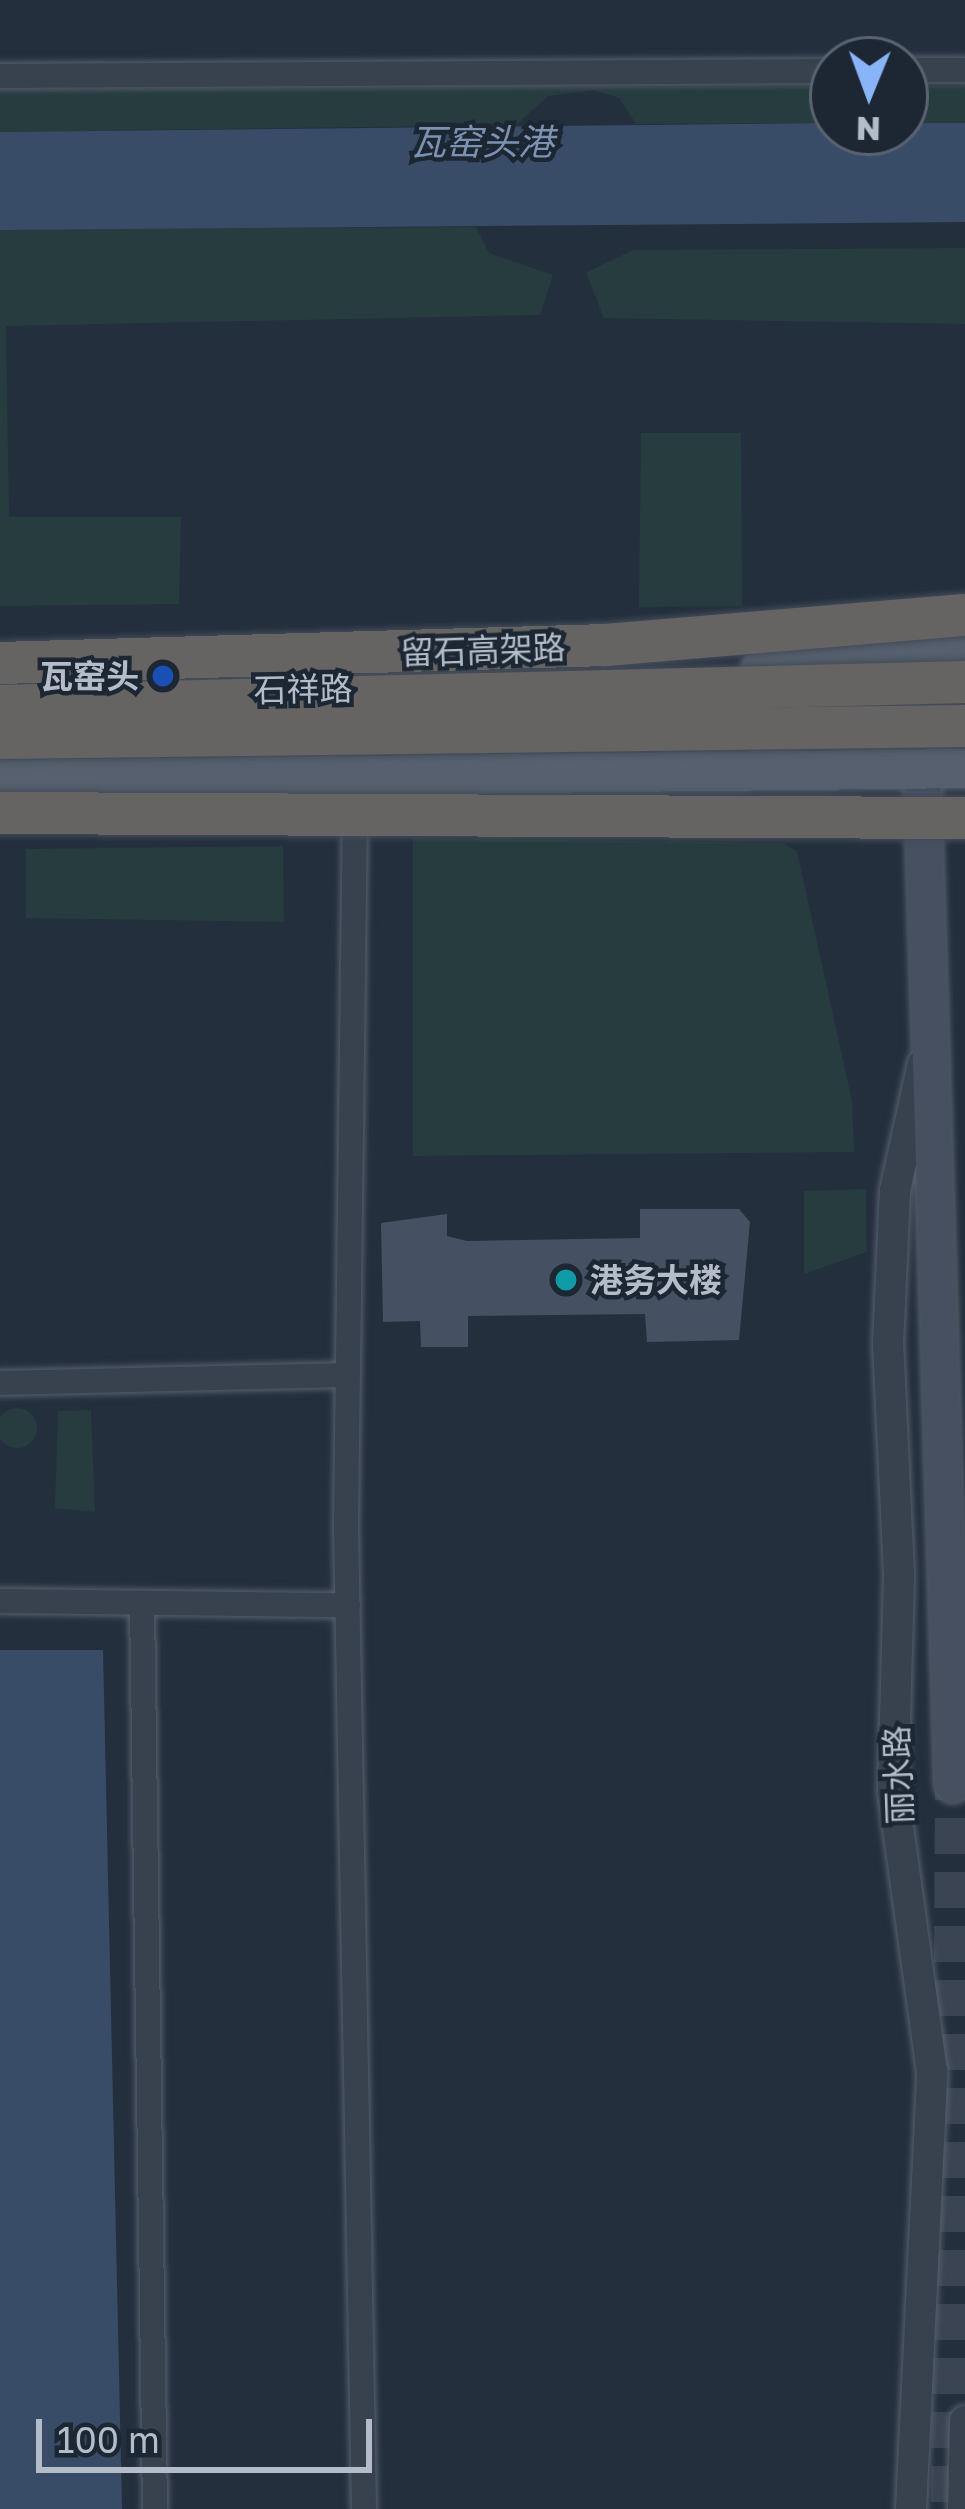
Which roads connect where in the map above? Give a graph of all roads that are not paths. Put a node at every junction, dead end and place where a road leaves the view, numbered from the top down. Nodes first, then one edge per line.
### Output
1 (929, 70) edge
2 (965, 70) edge
3 (809, 71) edge
4 (0, 76) edge
5 (964, 642) edge
6 (0, 663) edge
7 (0, 677) edge
8 (0, 696) edge
9 (200, 703) junction
10 (0, 706) edge
11 (965, 726) edge
12 (0, 738) edge
13 (922, 767) junction
14 (965, 768) edge
15 (356, 775) junction
16 (0, 779) edge
17 (0, 813) edge
18 (965, 818) edge
19 (928, 1041) junction
20 (348, 1375) junction
21 (0, 1383) edge
22 (0, 1601) edge
23 (142, 1603) junction
24 (348, 1605) junction
25 (953, 1785) dead end
26 (965, 2421) edge
27 (155, 2509) edge
28 (364, 2509) edge
29 (910, 2509) edge
30 (964, 2509) edge

1 - 2 street
3 - 4 street
5 - 6 highway, 留石高架路, bridge
5 - 8 main road, 石祥路
5 - 9 highway, 留石高架路, bridge
5 - 13 main road, 丽水路
7 - 9 highway, bridge
9 - 10 highway, 留石高架路, bridge
11 - 12 highway, bridge
13 - 14 main road
13 - 15 main road
13 - 19 main road, 丽水路
15 - 16 main road
15 - 20 street
17 - 18 highway, bridge
19 - 25 main road, 丽水路
19 - 29 street, 丽水路
20 - 21 street
20 - 24 street
22 - 23 street
23 - 24 street
23 - 27 street
24 - 28 street
26 - 30 street

